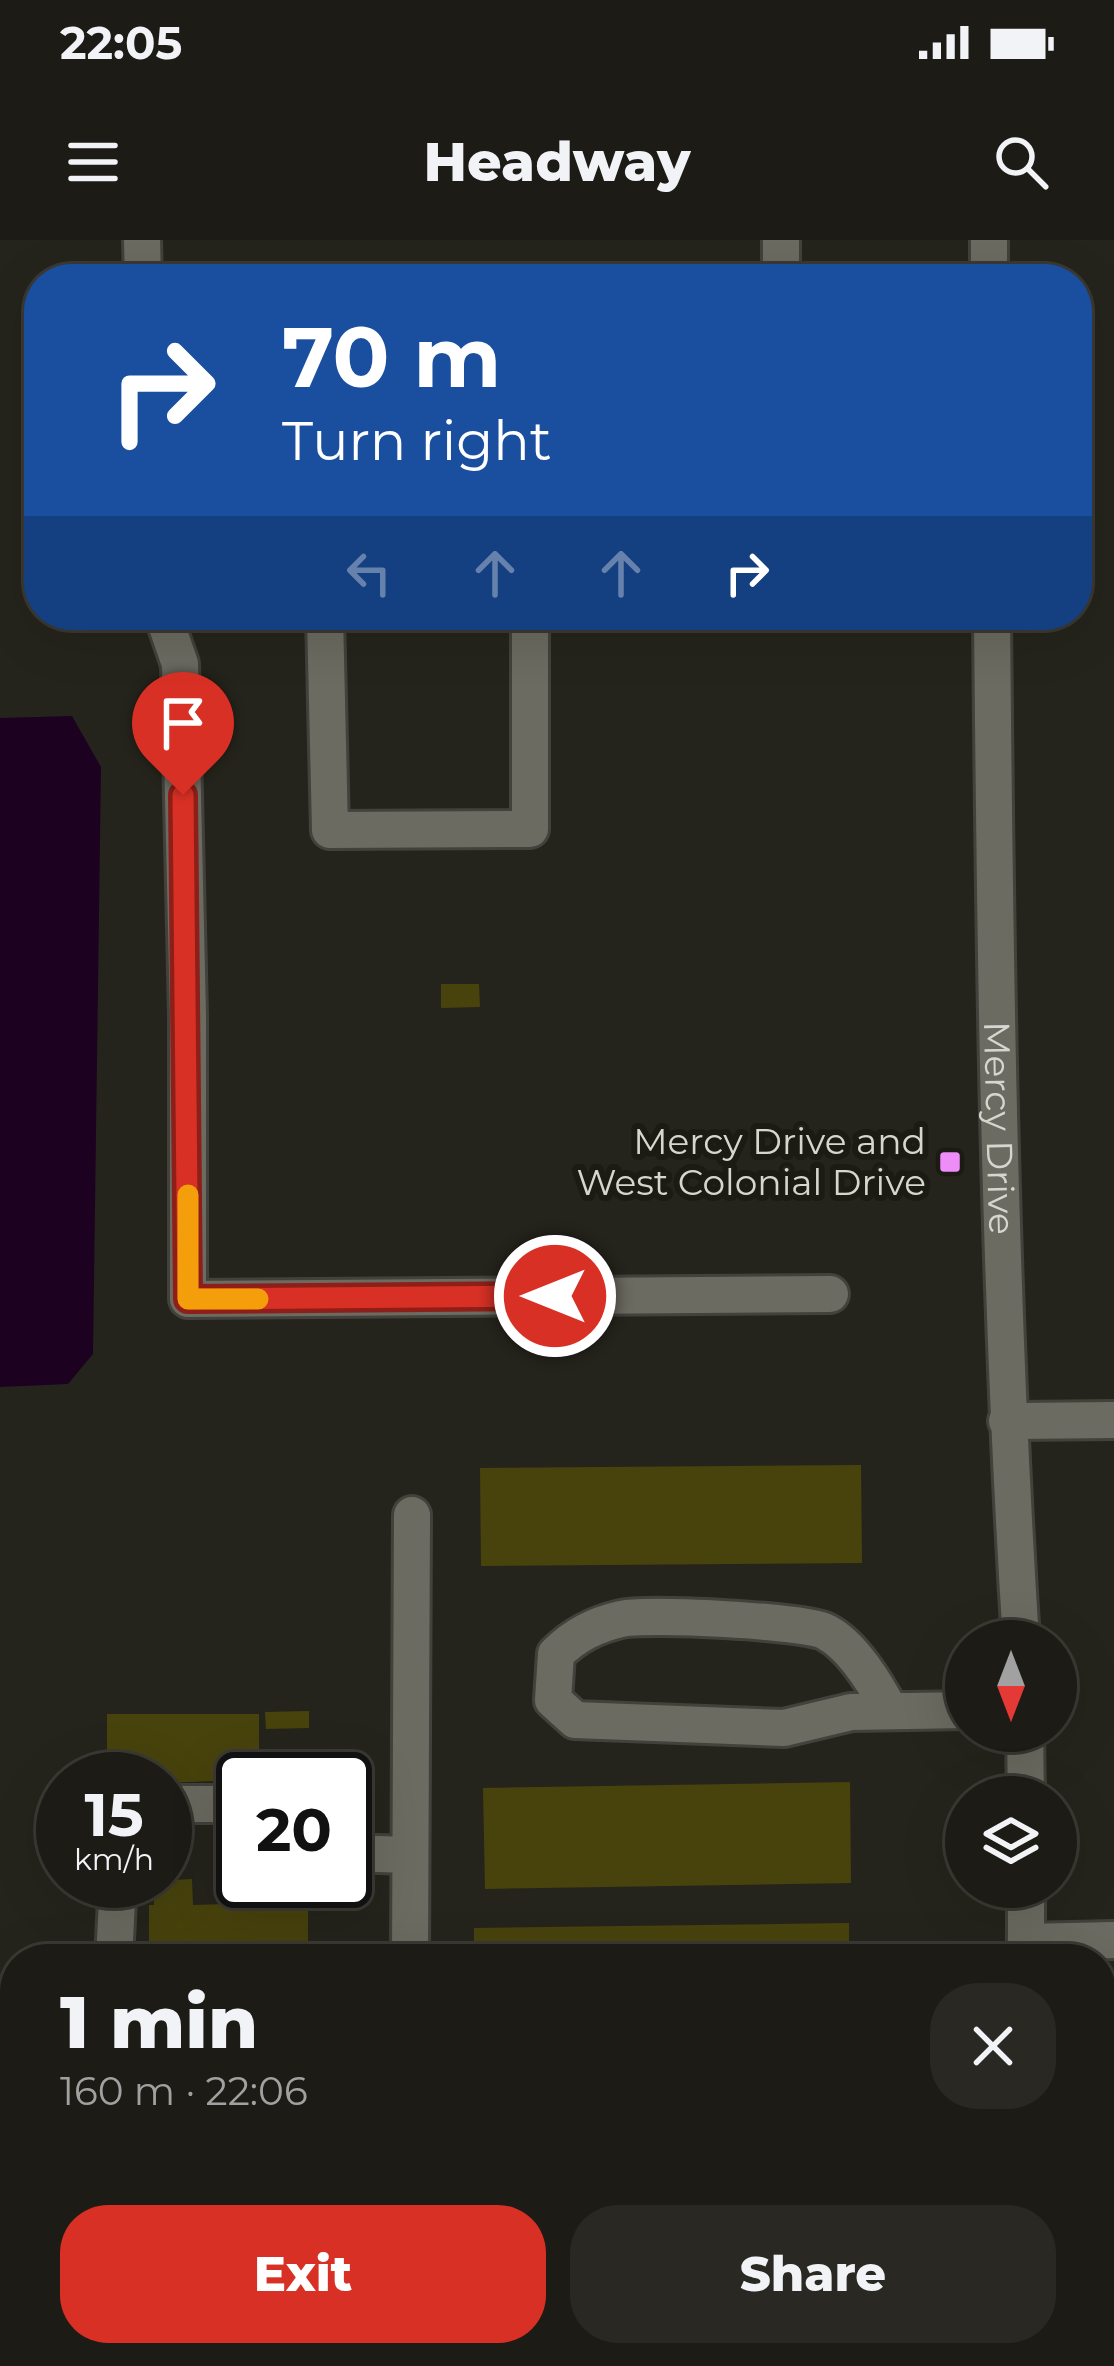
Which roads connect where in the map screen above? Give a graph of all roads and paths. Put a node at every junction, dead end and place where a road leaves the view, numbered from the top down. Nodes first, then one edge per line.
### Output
1 (168, 630) edge
2 (325, 630) edge
3 (530, 630) edge
4 (992, 630) edge
5 (830, 1294) dead end
6 (1114, 1420) edge
7 (1006, 1421) junction
8 (412, 1515) dead end
9 (1020, 1620) edge
10 (945, 1710) edge
11 (890, 1711) junction
12 (372, 1854) edge
13 (410, 1855) junction
14 (117, 1908) edge
15 (1026, 1908) edge
16 (1114, 1940) edge
17 (115, 1944) edge
18 (410, 1944) edge
19 (1026, 1944) edge
20 (1082, 1944) edge

1 - 5 street
2 - 3 street
4 - 7 street, Mercy Drive
6 - 7 street
7 - 9 street, Mercy Drive
8 - 13 street
10 - 11 street
11 - 11 street
12 - 13 street
13 - 18 street
14 - 17 street
15 - 19 street
16 - 20 street

